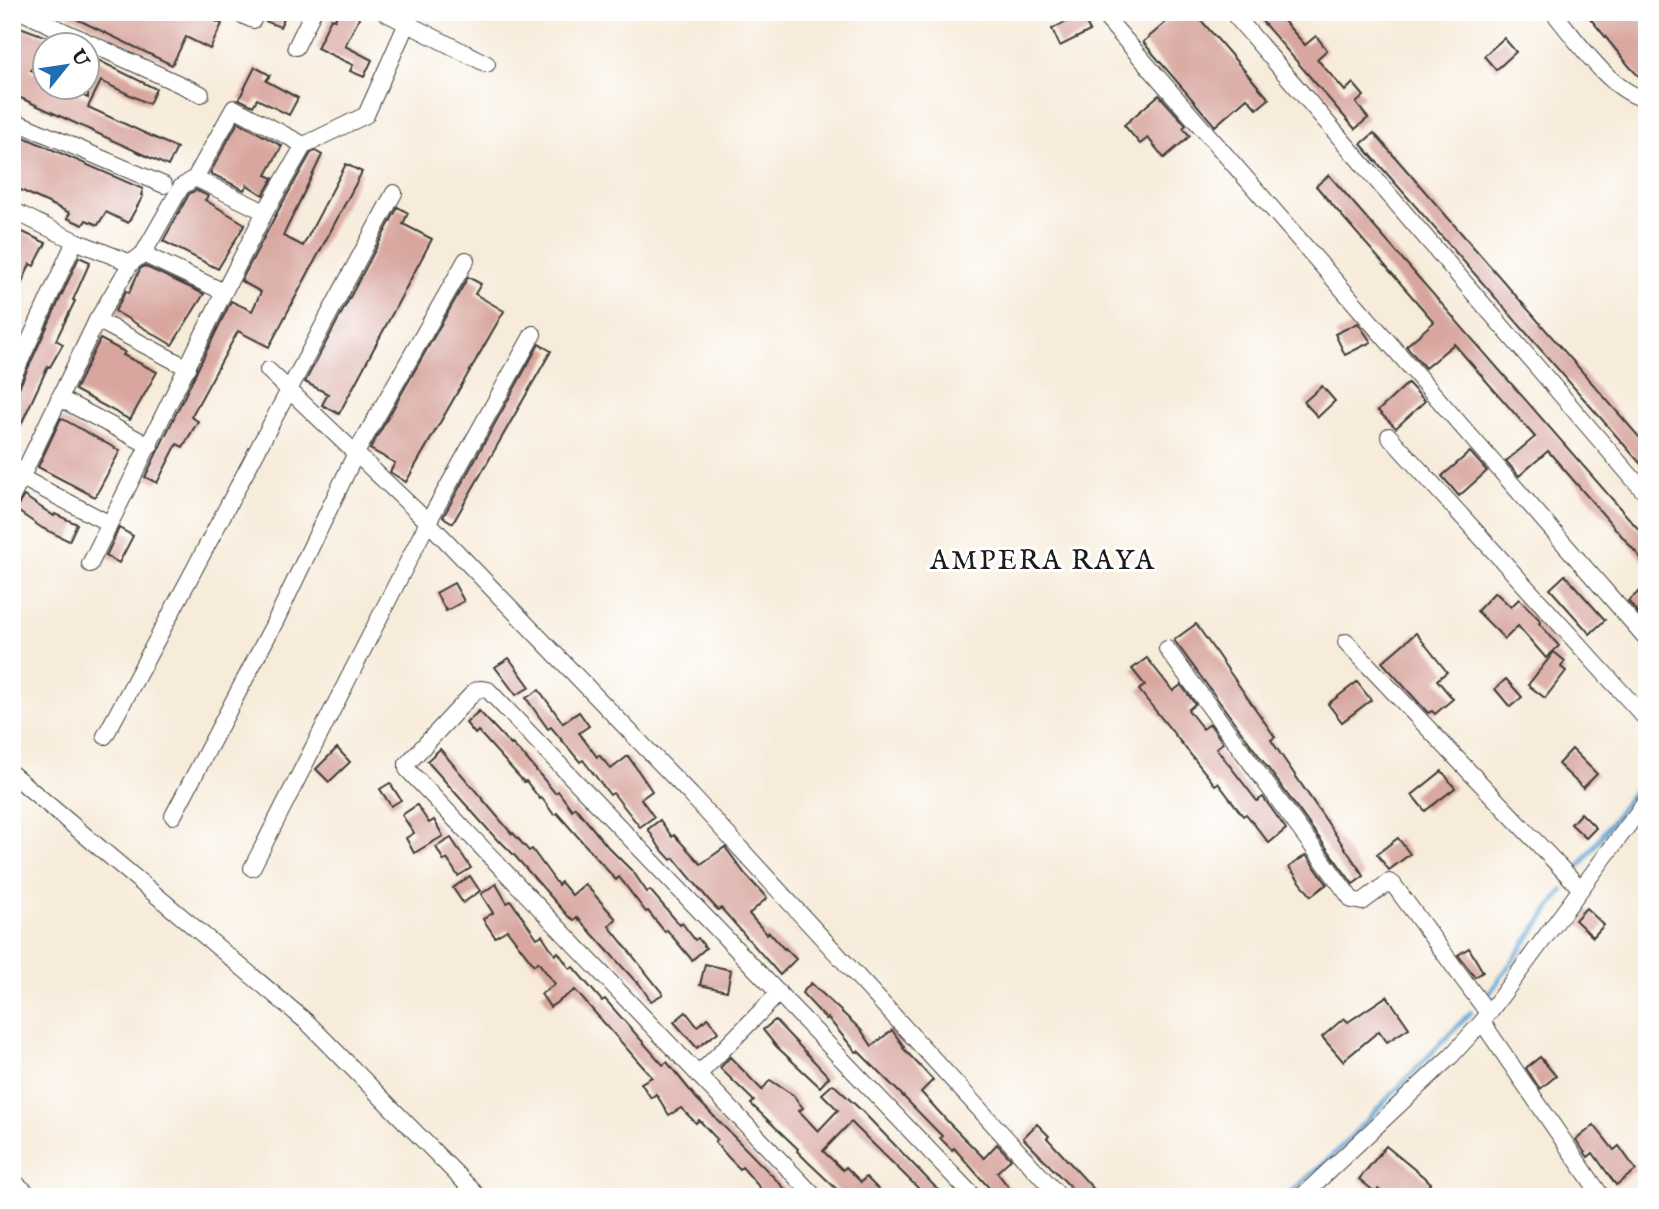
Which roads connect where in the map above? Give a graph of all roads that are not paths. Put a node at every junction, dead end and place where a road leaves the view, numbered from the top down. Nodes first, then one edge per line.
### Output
1 (22, 12) edge
2 (235, 12) edge
3 (313, 12) edge
4 (384, 12) edge
5 (1101, 12) edge
6 (1232, 12) edge
7 (1553, 12) edge
8 (410, 18) edge
9 (253, 20) dead end
10 (296, 47) dead end
11 (487, 64) dead end
12 (201, 94) dead end
13 (1645, 99) edge
14 (12, 120) edge
15 (304, 145) junction
16 (195, 178) junction
17 (164, 185) dead end
18 (394, 194) dead end
19 (12, 210) edge
20 (265, 212) junction
21 (75, 241) junction
22 (137, 259) junction
23 (466, 260) dead end
24 (225, 292) junction
25 (97, 320) junction
26 (533, 334) dead end
27 (188, 368) junction
28 (268, 370) dead end
29 (12, 379) edge
30 (288, 389) junction
31 (60, 398) junction
32 (1389, 436) dead end
33 (150, 446) junction
34 (356, 453) junction
35 (22, 478) junction
36 (1647, 495) edge
37 (12, 497) edge
38 (428, 522) junction
39 (108, 523) junction
40 (90, 564) dead end
41 (1647, 639) edge
42 (1346, 642) dead end
43 (1167, 649) dead end
44 (1647, 720) edge
45 (105, 736) dead end
46 (12, 774) edge
47 (1647, 800) edge
48 (173, 816) dead end
49 (252, 868) dead end
50 (1580, 888) junction
51 (779, 993) junction
52 (1485, 1017) junction
53 (698, 1074) junction
54 (12, 1180) edge
55 (32, 1197) edge
56 (479, 1197) edge
57 (815, 1197) edge
58 (974, 1197) edge
59 (1060, 1197) edge
60 (1301, 1197) edge
61 (1602, 1197) edge

1 - 12 street
2 - 9 street
3 - 10 street
4 - 8 street
5 - 41 street
6 - 36 street
7 - 13 street
8 - 11 street
8 - 15 street
14 - 17 street
15 - 16 street
15 - 20 street
16 - 20 street
16 - 22 street
18 - 30 street
19 - 21 street
20 - 24 street
21 - 22 street
21 - 29 street
22 - 24 street
22 - 25 street
23 - 34 street
24 - 27 street
25 - 27 street
25 - 31 street
26 - 38 street
27 - 33 street
28 - 30 street
30 - 34 street
30 - 45 street
31 - 33 street
31 - 35 street
32 - 44 street
33 - 39 street
34 - 38 street
34 - 48 street
35 - 37 street
35 - 39 street
38 - 49 street
38 - 59 street
39 - 40 street
42 - 50 street
43 - 52 street
46 - 56 street
47 - 50 street
50 - 52 street
51 - 53 street
51 - 53 street
51 - 58 street
52 - 60 street
52 - 61 street
53 - 57 street
54 - 55 street

